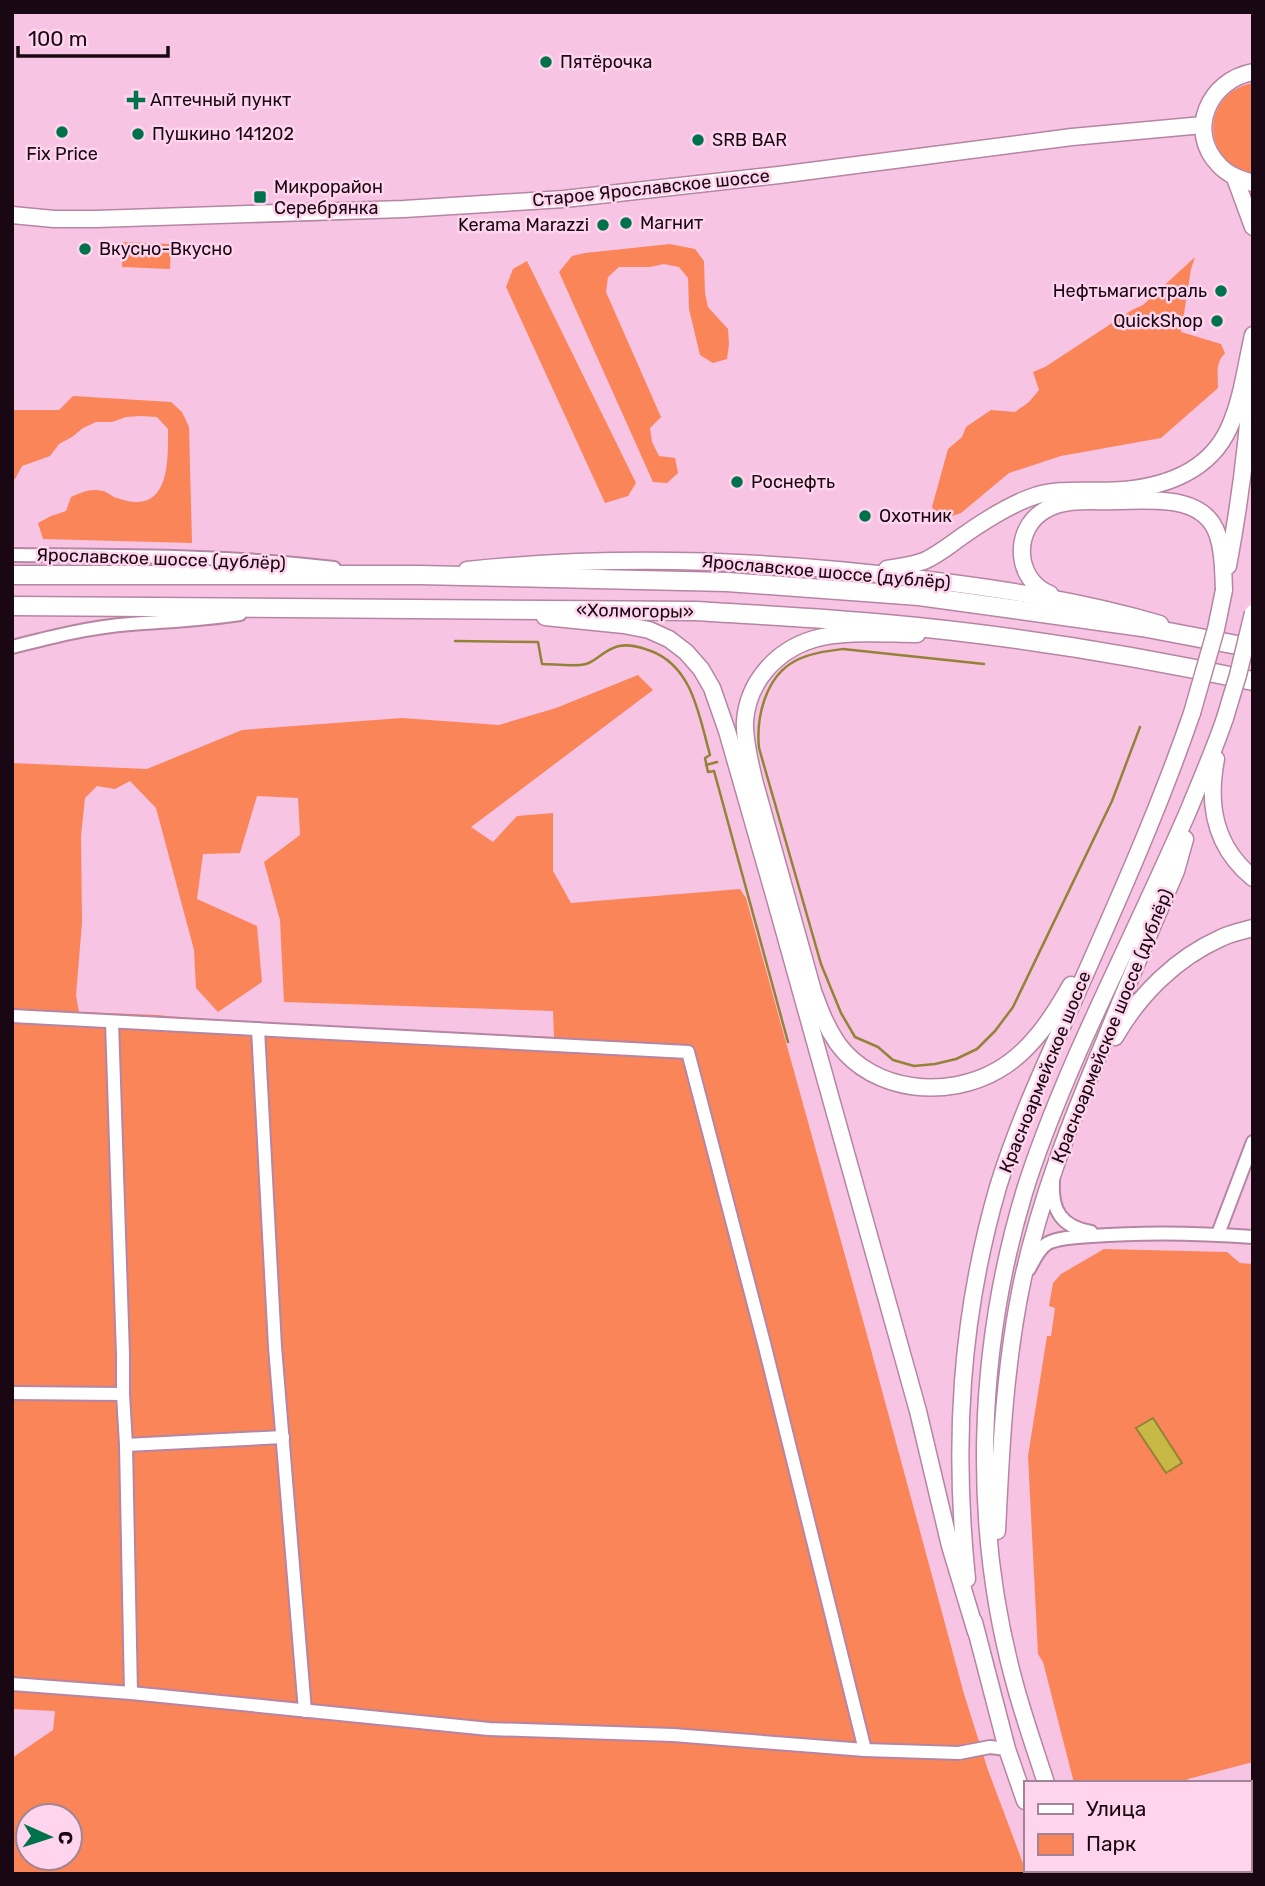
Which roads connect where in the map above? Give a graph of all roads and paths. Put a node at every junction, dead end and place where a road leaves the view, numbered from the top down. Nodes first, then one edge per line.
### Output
1 (1253, 72) edge
2 (1203, 125) junction
3 (1235, 178) junction
4 (1253, 183) edge
5 (12, 215) edge
6 (1253, 227) edge
7 (1253, 335) edge
8 (1253, 357) edge
9 (12, 555) edge
10 (853, 571) junction
11 (12, 575) edge
12 (394, 575) junction
13 (419, 575) junction
14 (1224, 590) junction
15 (1072, 602) junction
16 (12, 606) edge
17 (276, 608) junction
18 (471, 609) junction
19 (1253, 613) edge
20 (971, 633) junction
21 (1243, 645) edge
22 (12, 647) edge
23 (1253, 683) edge
24 (1224, 722) junction
25 (1205, 770) junction
26 (1253, 878) edge
27 (1114, 911) junction
28 (1253, 928) edge
29 (12, 1016) edge
30 (112, 1022) junction
31 (258, 1029) junction
32 (1083, 1091) junction
33 (1253, 1142) edge
34 (1056, 1162) junction
35 (1219, 1234) junction
36 (1105, 1235) junction
37 (1253, 1237) edge
38 (1023, 1279) junction
39 (12, 1393) edge
40 (122, 1394) junction
41 (283, 1437) junction
42 (126, 1445) junction
43 (1000, 1617) junction
44 (976, 1632) junction
45 (12, 1684) edge
46 (131, 1693) junction
47 (305, 1712) junction
48 (1007, 1749) junction
49 (865, 1750) junction
50 (1045, 1781) edge
51 (1024, 1798) edge

1 - 2 main road
2 - 3 main road
2 - 5 main road, Старое Ярославское шоссе
3 - 4 main road
3 - 6 main road
7 - 10 main road
8 - 14 main road, Красноармейское шоссе
9 - 12 street, Ярославское шоссе (дублёр)
10 - 13 main road, Ярославское шоссе (дублёр)
10 - 15 main road, Ярославское шоссе (дублёр)
11 - 12 highway, «Холмогоры»
12 - 13 highway, «Холмогоры»
13 - 21 highway, «Холмогоры»
14 - 15 main road
14 - 27 main road, Красноармейское шоссе, bridge
15 - 21 main road, Ярославское шоссе (дублёр)
16 - 17 highway, «Холмогоры»
17 - 18 highway, «Холмогоры»
17 - 22 street
18 - 20 highway, «Холмогоры»
18 - 44 main road
19 - 24 main road, Красноармейское шоссе, bridge
20 - 23 highway, «Холмогоры»
20 - 27 main road
24 - 25 main road, Красноармейское шоссе
24 - 26 main road
25 - 32 main road, Красноармейское шоссе (дублёр)
25 - 43 main road, Красноармейское шоссе
27 - 44 main road, Красноармейское шоссе
28 - 32 main road
29 - 30 street
30 - 31 street
30 - 40 street
31 - 41 street
31 - 49 street
32 - 34 main road, Красноармейское шоссе (дублёр)
33 - 35 street
34 - 36 street
34 - 38 main road, Красноармейское шоссе (дублёр)
35 - 36 street
35 - 37 street
36 - 38 street
38 - 43 main road, Красноармейское шоссе (дублёр)
39 - 40 street
40 - 42 street
41 - 42 street
41 - 47 street
42 - 46 street
43 - 50 main road, Красноармейское шоссе
44 - 48 main road, Красноармейское шоссе
45 - 46 street
46 - 47 street
47 - 49 street
48 - 49 street
48 - 51 main road, Красноармейское шоссе

